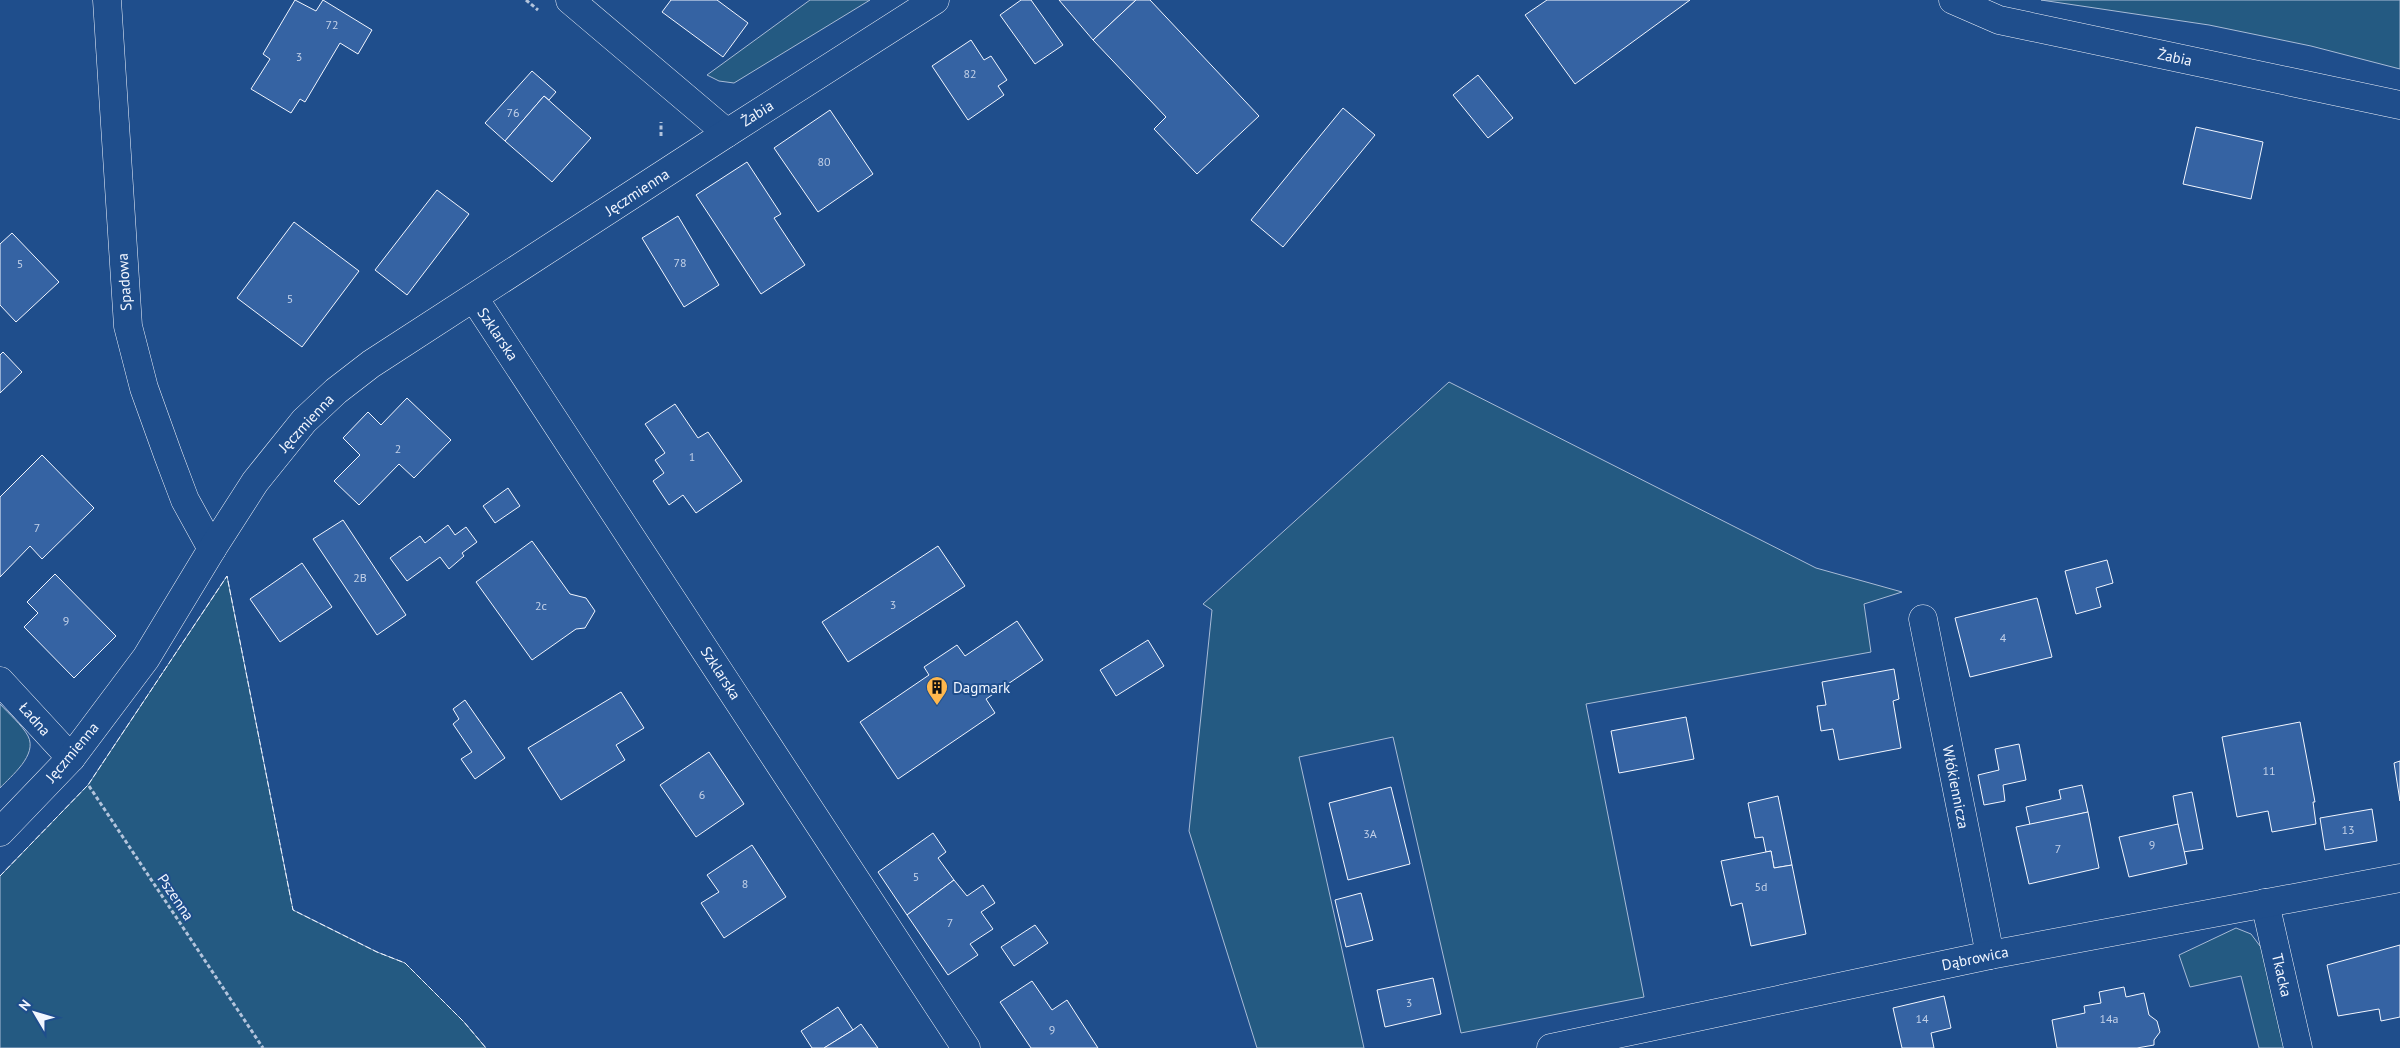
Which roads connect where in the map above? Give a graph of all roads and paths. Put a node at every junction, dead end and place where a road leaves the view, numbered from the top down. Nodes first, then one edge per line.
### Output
1 (107, 0) edge
2 (526, 0) edge
3 (570, 0) edge
4 (935, 0) edge
5 (1954, 0) edge
6 (540, 12) dead end
7 (2400, 105) edge
8 (660, 115) dead end
9 (727, 132) junction
10 (660, 141) dead end
11 (474, 298) junction
12 (212, 549) junction
13 (1923, 619) dead end
14 (0, 681) edge
15 (71, 758) junction
16 (0, 832) edge
17 (2400, 878) edge
18 (2265, 903) junction
19 (1990, 955) junction
20 (263, 1048) edge
21 (966, 1048) edge
22 (1551, 1048) edge
23 (2298, 1048) edge

1 - 12 street, Spadowa
2 - 6 path
3 - 9 street, Żabia
4 - 9 street, Żabia
5 - 7 street, Żabia
8 - 10 path
9 - 11 street, Jęczmienna
11 - 12 street, Jęczmienna
11 - 21 street, Szklarska
12 - 15 street, Jęczmienna
13 - 19 street, Włókiennicza
14 - 15 street, Ładna
15 - 16 street, Jęczmienna
15 - 20 path, Pszenna
17 - 18 street, Dąbrowica
18 - 19 street, Dąbrowica
18 - 23 street, Tkacka
19 - 22 street, Dąbrowica

